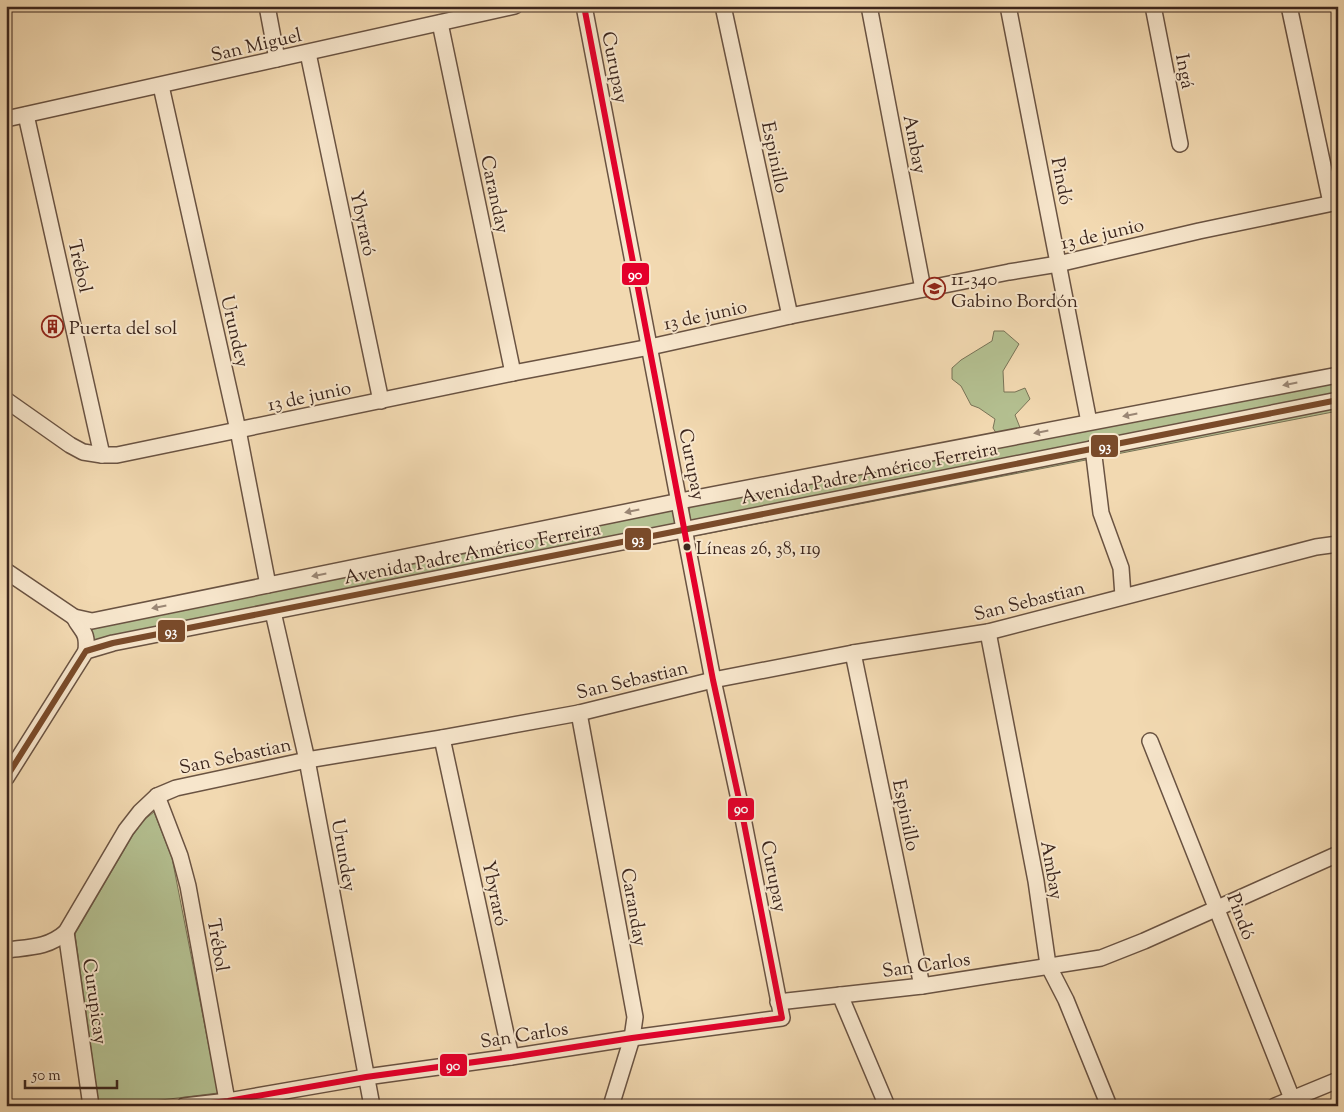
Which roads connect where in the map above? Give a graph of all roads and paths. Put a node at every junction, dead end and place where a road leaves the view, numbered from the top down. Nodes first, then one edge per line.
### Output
1 (267, 6) edge
2 (515, 6) edge
3 (584, 6) edge
4 (723, 6) edge
5 (869, 6) edge
6 (1008, 6) edge
7 (1153, 6) edge
8 (1289, 6) edge
9 (440, 23) junction
10 (308, 53) junction
11 (277, 59) junction
12 (161, 86) junction
13 (26, 115) junction
14 (6, 120) edge
15 (1180, 144) dead end
16 (1334, 203) edge
17 (1058, 264) junction
18 (923, 289) junction
19 (790, 316) junction
20 (650, 347) junction
21 (513, 373) junction
22 (1338, 375) edge
23 (6, 400) edge
24 (1338, 400) edge
25 (382, 401) junction
26 (1089, 422) junction
27 (238, 430) junction
28 (1093, 448) junction
29 (102, 455) junction
30 (680, 501) junction
31 (686, 529) junction
32 (1338, 544) edge
33 (6, 571) edge
34 (268, 585) junction
35 (1123, 596) junction
36 (273, 612) junction
37 (74, 616) junction
38 (988, 632) junction
39 (86, 651) junction
40 (853, 653) junction
41 (713, 680) junction
42 (579, 713) junction
43 (442, 738) junction
44 (1150, 740) dead end
45 (307, 760) junction
46 (6, 778) edge
47 (157, 796) junction
48 (1338, 854) edge
49 (1217, 908) junction
50 (66, 932) junction
51 (6, 950) edge
52 (1048, 965) junction
53 (922, 986) junction
54 (840, 995) junction
55 (778, 1002) junction
56 (782, 1018) joint
57 (632, 1038) junction
58 (510, 1057) junction
59 (366, 1077) junction
60 (1338, 1080) edge
61 (1293, 1102) edge
62 (228, 1103) edge
63 (92, 1106) edge
64 (184, 1106) edge
65 (372, 1106) edge
66 (611, 1106) edge
67 (887, 1106) edge
68 (1109, 1106) edge
69 (1275, 1106) edge

1 - 11 street
2 - 9 street, San Miguel
3 - 20 street, Curupay
4 - 19 street, Espinillo
5 - 18 street, Ambay
6 - 17 street, Pindó
7 - 15 street, Ingá
8 - 16 street
9 - 10 street, San Miguel
9 - 21 street, Caranday
10 - 11 street, San Miguel
10 - 25 street, Ybyraró
11 - 12 street, San Miguel
12 - 13 street, San Miguel
12 - 27 street, Urundey
13 - 14 street, San Miguel
13 - 29 street, Trébol
16 - 17 street, 13 de junio
17 - 18 street, 13 de junio
17 - 26 street, Pindó
18 - 19 street, 13 de junio
19 - 20 street, 13 de junio
20 - 21 street, 13 de junio
20 - 30 street, Curupay
21 - 25 street, 13 de junio
22 -> 26 street, Avenida Padre Américo Ferreira
23 - 29 street, 13 de junio
24 - 28 street, Avenida Padre Américo Ferreira
25 - 27 street, 13 de junio
26 -> 30 street, Avenida Padre Américo Ferreira
27 - 29 street, 13 de junio
27 - 34 street, Urundey
28 - 31 street, Avenida Padre Américo Ferreira
28 - 35 street
30 - 31 street, Curupay
30 -> 34 street, Avenida Padre Américo Ferreira
31 - 36 street, Avenida Padre Américo Ferreira
31 - 41 street, Curupay
32 - 35 street, San Sebastian
33 - 37 street, Avenida Padre Américo Ferreira
34 -> 37 street, Avenida Padre Américo Ferreira
35 - 38 street, San Sebastian
36 - 39 street, Avenida Padre Américo Ferreira
36 - 45 street, Urundey
37 - 39 street
38 - 40 street, San Sebastian
38 - 52 street, Ambay
39 - 46 street
40 - 41 street, San Sebastian
40 - 53 street, Espinillo
41 - 42 street, San Sebastian
41 - 55 street, Curupay
42 - 43 street, San Sebastian
42 - 57 street, Caranday
43 - 45 street, San Sebastian
43 - 58 street, Ybyraró
44 - 49 street, Pindó
45 - 47 street, San Sebastian
45 - 59 street, Urundey
47 - 50 street, San Sebastian
47 - 62 street, Trébol
48 - 49 street, San Carlos
49 - 52 street, San Carlos
49 - 61 street, Pindó
50 - 51 street, San Sebastian
50 - 63 street, Curupicay
52 - 53 street, San Carlos
52 - 68 street, Ambay
53 - 54 street, San Carlos
54 - 55 street, San Carlos
54 - 67 street
55 - 56 street, Curupay
56 - 57 street, San Carlos
57 - 58 street, San Carlos
57 - 66 street, Caranday
58 - 59 street, San Carlos
59 - 62 street, San Carlos
59 - 65 street, Urundey
60 - 61 street
61 - 69 street
62 - 64 street, San Carlos

